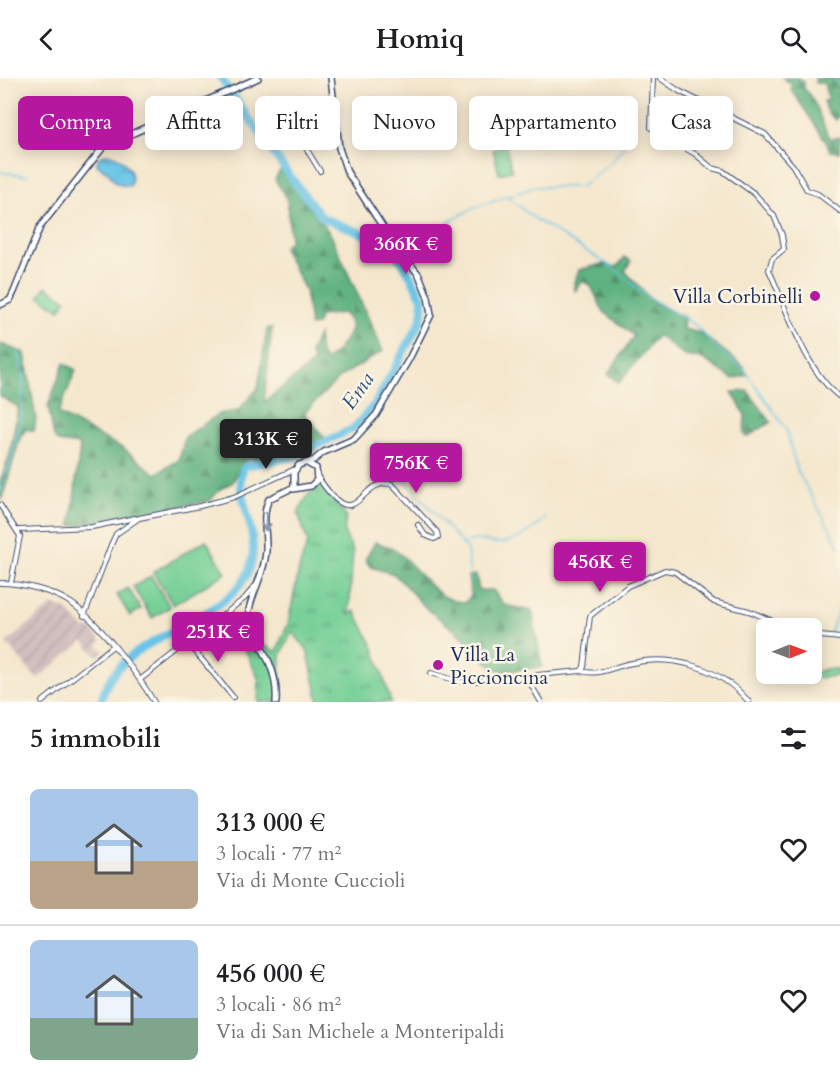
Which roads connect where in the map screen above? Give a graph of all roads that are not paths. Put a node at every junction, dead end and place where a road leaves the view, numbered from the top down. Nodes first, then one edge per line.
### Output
1 (258, 78) edge
2 (331, 78) edge
3 (653, 78) edge
4 (660, 78) edge
5 (333, 96) edge
6 (307, 150) edge
7 (339, 150) edge
8 (320, 171) dead end
9 (840, 211) edge
10 (0, 305) edge
11 (840, 397) edge
12 (318, 458) junction
13 (307, 463) junction
14 (314, 466) junction
15 (295, 469) junction
16 (284, 475) junction
17 (318, 477) junction
18 (295, 481) junction
19 (315, 483) junction
20 (323, 484) junction
21 (304, 487) junction
22 (288, 491) junction
23 (0, 506) edge
24 (139, 518) junction
25 (418, 525) dead end
26 (19, 530) junction
27 (0, 583) edge
28 (11, 583) junction
29 (255, 586) junction
30 (249, 610) tunnel mouth
31 (84, 616) junction
32 (765, 618) edge
33 (251, 630) tunnel mouth
34 (822, 636) edge
35 (840, 638) edge
36 (186, 642) junction
37 (113, 646) junction
38 (581, 671) junction
39 (431, 674) dead end
40 (138, 676) junction
41 (526, 676) junction
42 (233, 697) dead end
43 (42, 702) edge
44 (154, 702) edge
45 (276, 702) edge
46 (541, 702) edge
47 (749, 702) edge

1 - 10 street
2 - 5 street
3 - 11 street
4 - 9 street
6 - 8 street
7 - 12 street
12 - 13 street
12 - 14 street
13 - 14 street
13 - 15 street
14 - 17 street
15 - 16 street
15 - 18 street
16 - 18 street
16 - 24 street
17 - 19 street
17 - 20 street
18 - 21 street
18 - 22 street
19 - 20 street
19 - 21 street
20 - 25 street
21 - 22 street
22 -> 29 street
23 - 26 street
24 - 26 street
24 - 31 street
26 - 28 street
27 - 28 street
28 - 31 street
29 - 30 street
29 - 36 street
31 - 37 street
32 - 38 street
33 - 45 street
34 - 35 street
36 - 40 street
36 - 42 street
37 - 40 street
37 - 43 street
38 - 41 street
38 - 47 street
39 - 41 street
40 - 44 street
41 - 46 street

